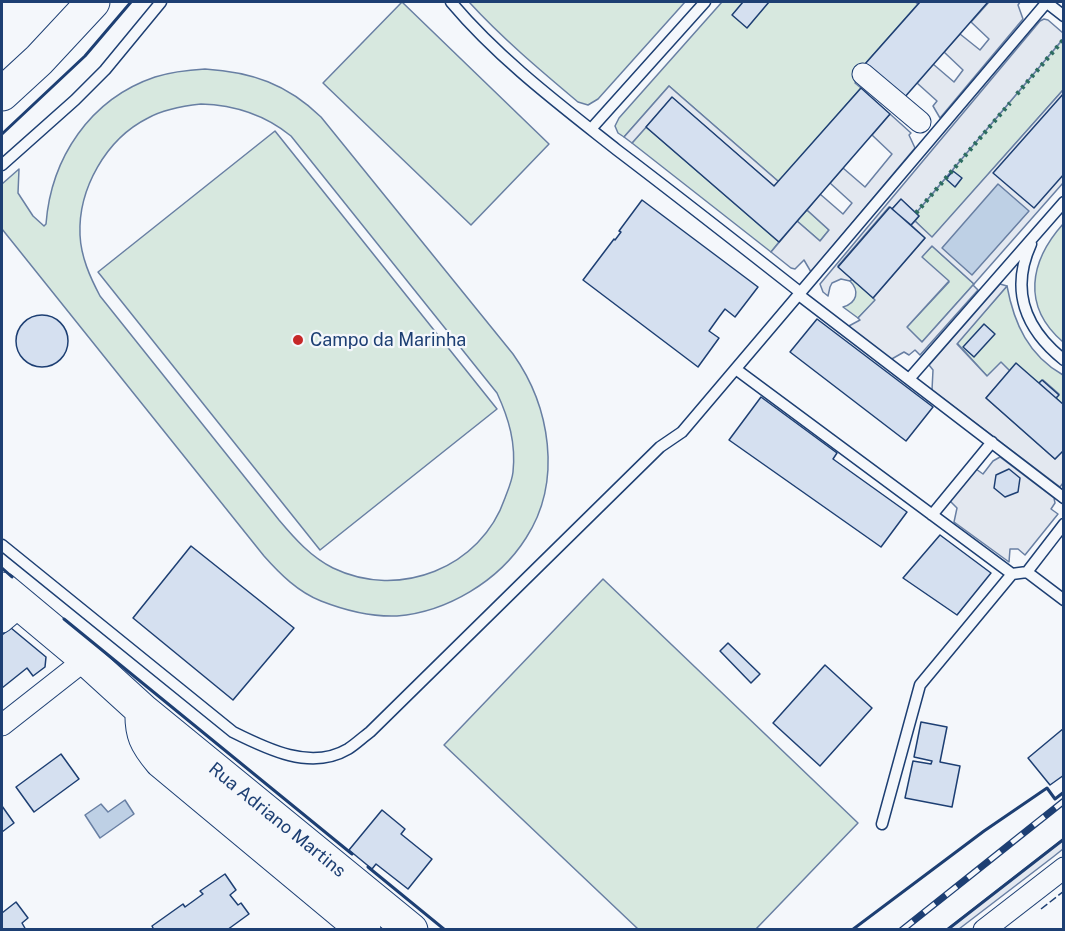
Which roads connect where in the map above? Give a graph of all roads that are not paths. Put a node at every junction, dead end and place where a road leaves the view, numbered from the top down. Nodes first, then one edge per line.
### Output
1 (93, 2) edge
2 (161, 2) edge
3 (451, 2) edge
4 (705, 2) edge
5 (1047, 2) edge
6 (1064, 16) edge
7 (863, 74) dead end
8 (2, 94) edge
9 (927, 128) junction
10 (591, 129) junction
11 (2, 165) edge
12 (1064, 202) edge
13 (1043, 226) junction
14 (800, 294) junction
15 (1064, 360) edge
16 (737, 370) junction
17 (909, 379) junction
18 (992, 442) junction
19 (1064, 498) edge
20 (932, 515) junction
21 (1064, 524) edge
22 (2, 545) edge
23 (1027, 572) junction
24 (1012, 574) junction
25 (1064, 600) edge
26 (8, 605) edge
27 (86, 659) junction
28 (142, 710) junction
29 (2, 725) edge
30 (882, 824) dead end
31 (1064, 868) edge
32 (990, 927) edge
33 (364, 930) edge
34 (411, 930) edge

1 - 8 main road
2 - 11 lane
3 - 10 lane
4 - 10 lane
5 - 6 lane
5 - 9 lane
7 - 9 street
9 - 14 lane
10 - 14 lane
12 - 13 lane
13 - 15 lane
13 - 17 lane
14 - 16 lane
14 - 17 lane
16 - 20 lane
16 - 22 lane
17 - 18 lane
18 - 19 lane
18 - 20 lane
20 - 24 lane
21 - 23 lane
23 - 24 lane
23 - 25 lane
24 - 30 lane
26 - 27 main road, Rua Adriano Martins
27 - 28 main road, Rua Adriano Martins
27 - 29 street
28 - 33 main road, Rua Adriano Martins
28 - 34 main road, Rua Adriano Martins
31 - 32 street

